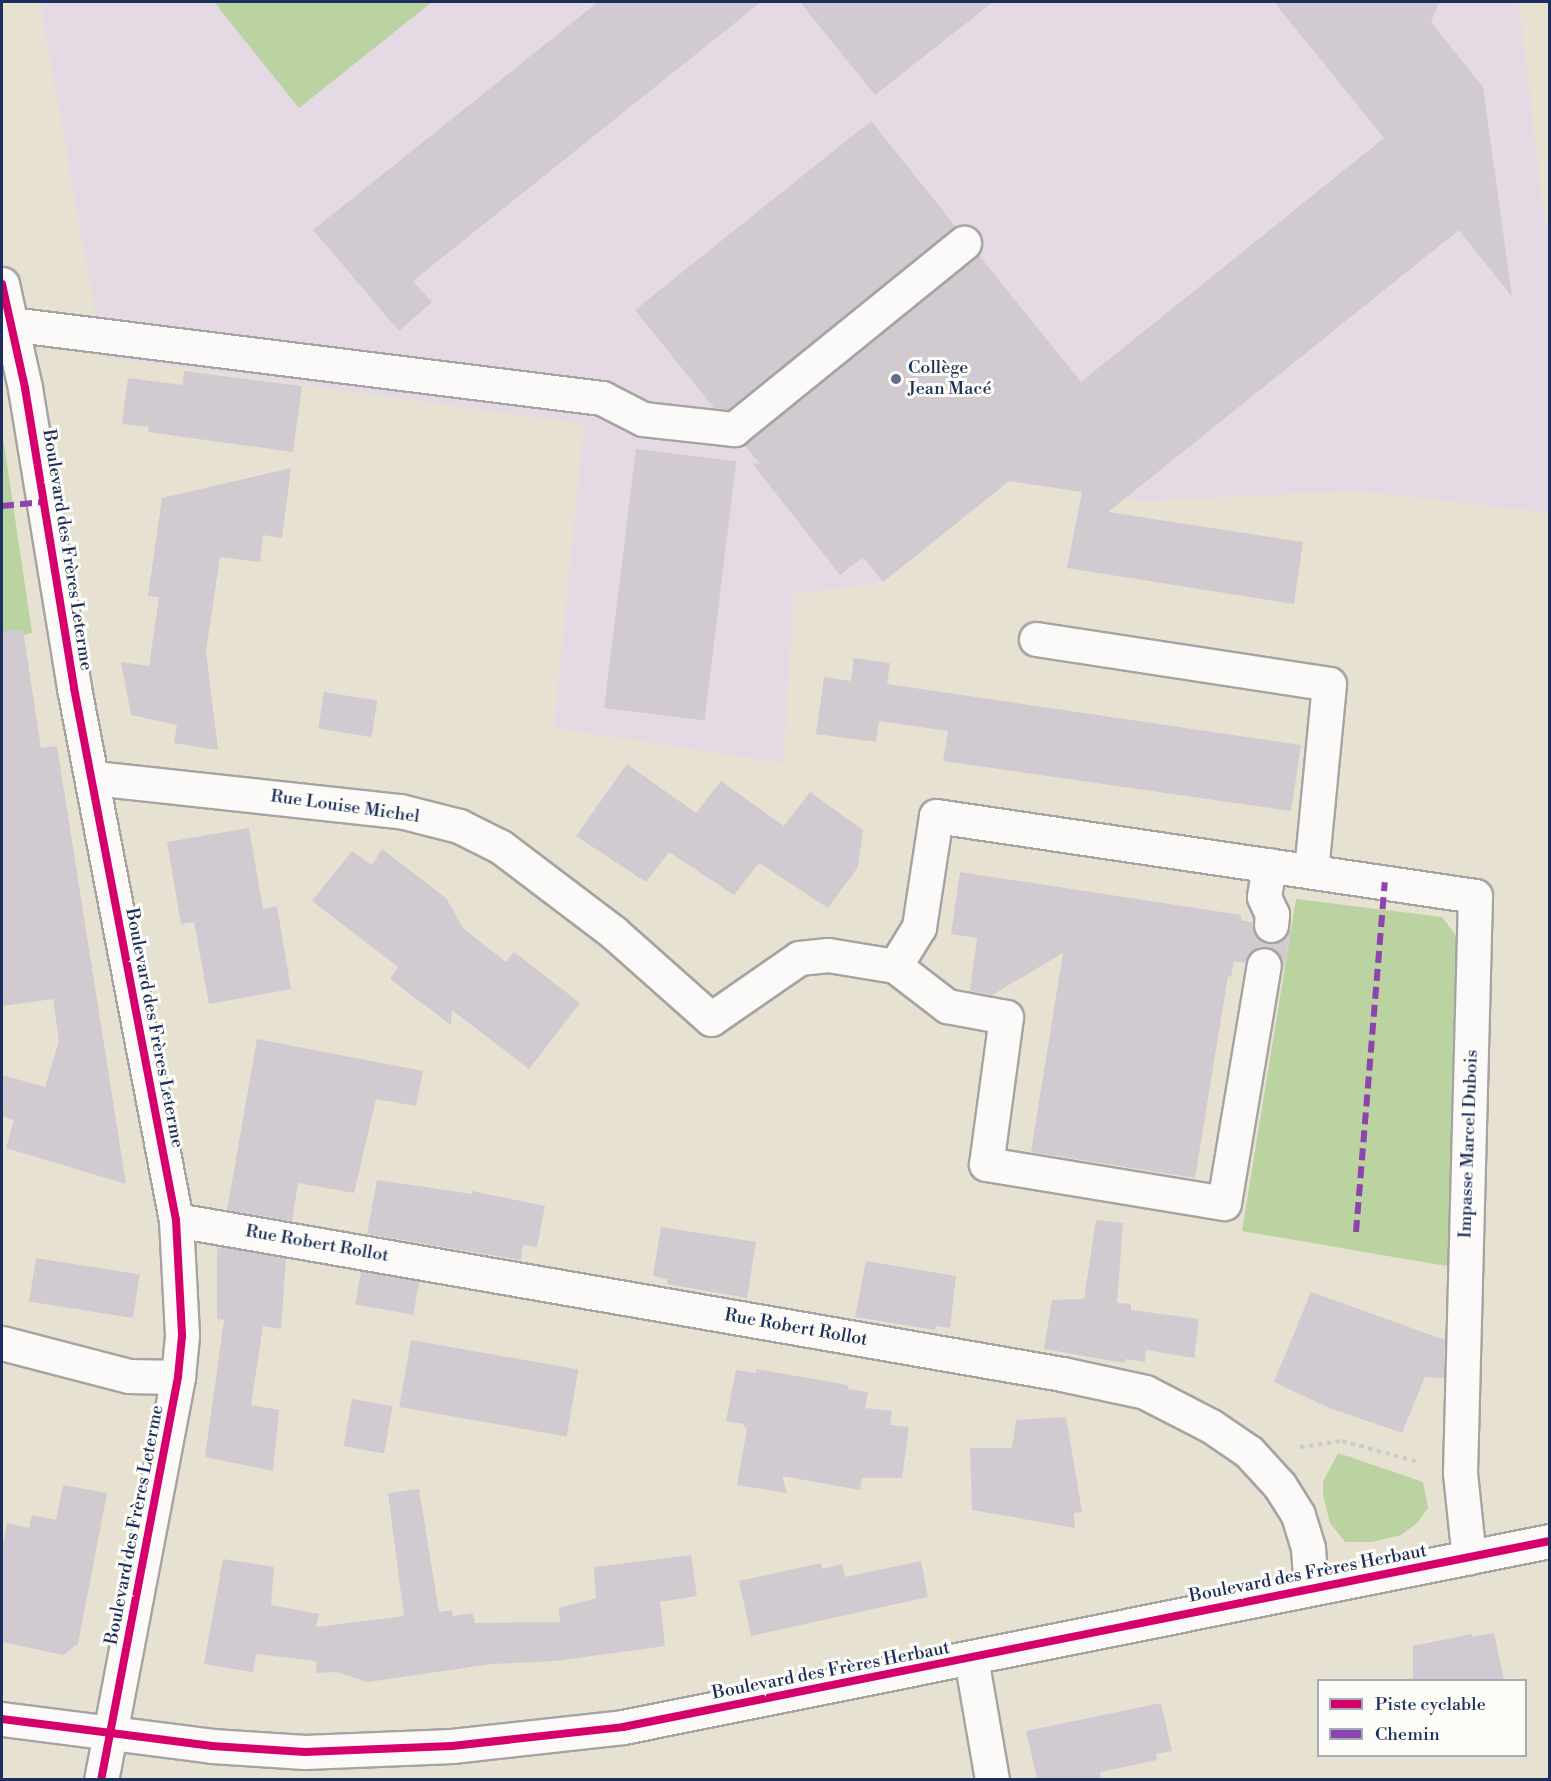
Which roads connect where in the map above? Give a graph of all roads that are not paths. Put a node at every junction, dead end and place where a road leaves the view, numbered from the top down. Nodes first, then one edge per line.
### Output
1 (964, 243) dead end
2 (2, 284) edge
3 (10, 324) junction
4 (1036, 639) dead end
5 (94, 778) junction
6 (1269, 865) junction
7 (1311, 871) junction
8 (1271, 925) dead end
9 (1264, 965) dead end
10 (895, 966) junction
11 (176, 1220) junction
12 (2, 1343) edge
13 (178, 1377) junction
14 (1550, 1541) edge
15 (1469, 1558) junction
16 (1311, 1587) junction
17 (971, 1658) junction
18 (2, 1719) edge
19 (110, 1734) junction
20 (101, 1779) edge
21 (992, 1779) edge

1 - 3 street
2 - 3 street, Boulevard des Frères Leterme
3 - 5 street, Boulevard des Frères Leterme
4 - 7 street
5 - 10 street, Rue Louise Michel
5 - 11 street, Boulevard des Frères Leterme
6 - 7 street
6 - 8 street
6 - 10 street
7 - 15 street, Impasse Marcel Dubois
9 - 10 street
11 - 13 street, Boulevard des Frères Leterme
11 - 16 street, Rue Robert Rollot
12 - 13 street
13 - 19 street, Boulevard des Frères Leterme
14 - 15 street, Boulevard des Frères Herbaut
15 - 16 street, Boulevard des Frères Herbaut
16 - 17 street, Boulevard des Frères Herbaut
17 - 19 street, Boulevard des Frères Herbaut
17 - 21 street
18 - 19 street, Boulevard des Frères Herbaut
19 - 20 street, Boulevard des Frères Leterme

